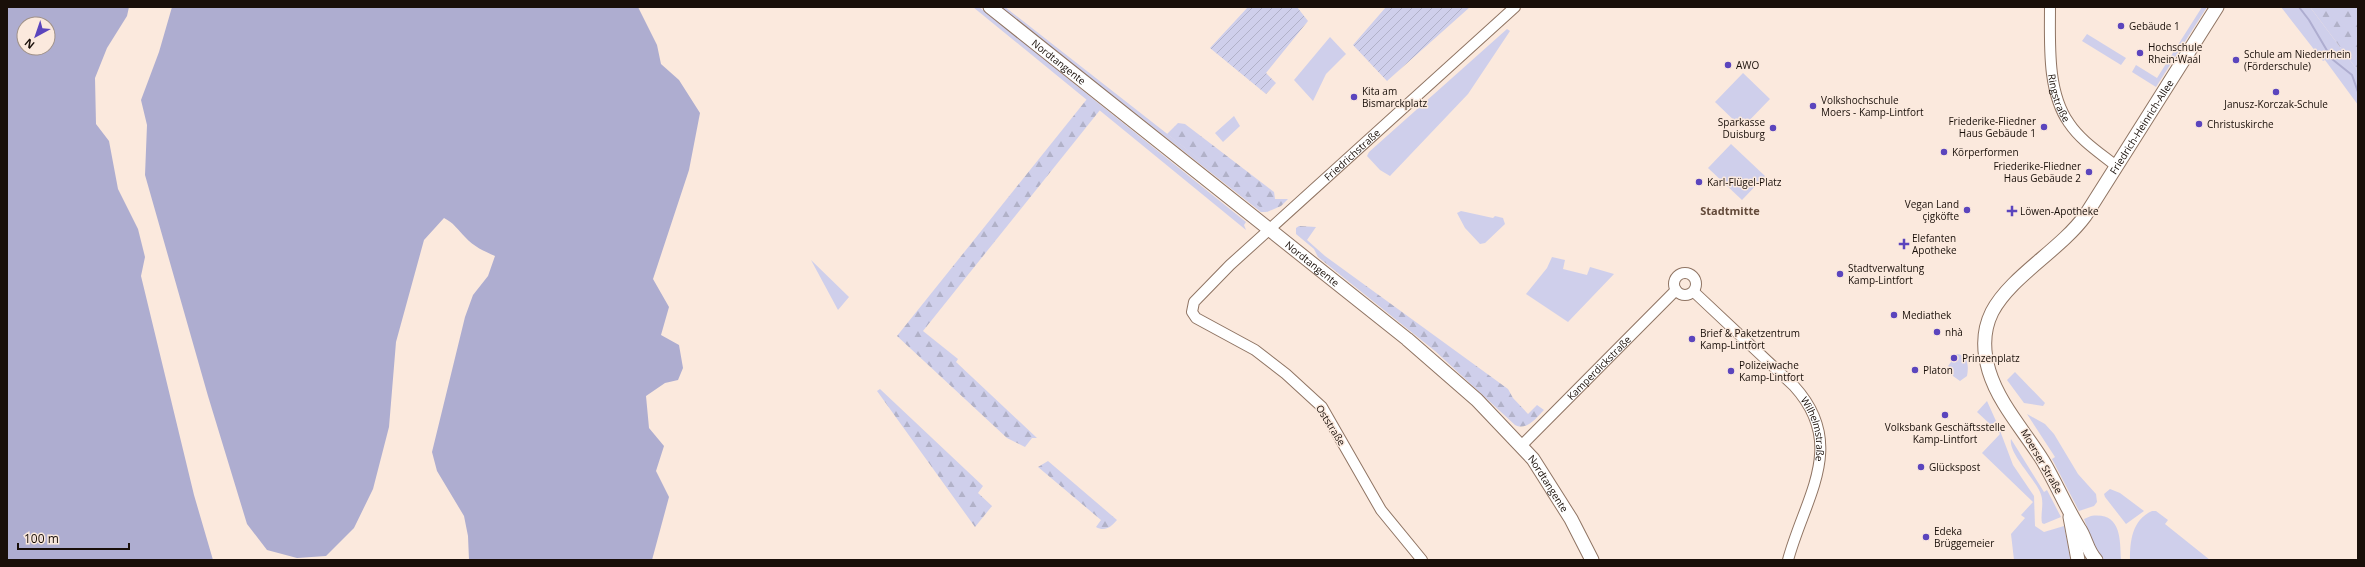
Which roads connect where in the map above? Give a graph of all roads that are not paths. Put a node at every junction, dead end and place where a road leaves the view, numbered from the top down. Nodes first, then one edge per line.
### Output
1 (990, 7) edge
2 (1515, 7) edge
3 (2050, 7) edge
4 (2217, 7) edge
5 (2116, 166) junction
6 (1270, 229) junction
7 (1676, 290) junction
8 (1694, 292) junction
9 (1192, 306) joint
10 (1990, 321) joint
11 (1522, 445) junction
12 (2084, 557) edge
13 (1422, 560) edge
14 (1592, 560) edge
15 (1788, 560) edge

1 - 6 main road, Nordtangente
2 - 6 street, Friedrichstraße
3 - 5 street, Ringstraße
4 - 5 main road, Friedrich-Heinrich-Allee
5 - 10 main road, Friedrich-Heinrich-Allee
6 - 9 street, Friedrichstraße
6 - 11 main road, Nordtangente
7 - 8 street
7 - 8 street
7 - 11 street, Kamperdickstraße
8 - 15 street, Wilhelmstraße
9 - 13 street, Oststraße
10 - 12 main road, Moerser Straße
11 - 14 main road, Nordtangente

